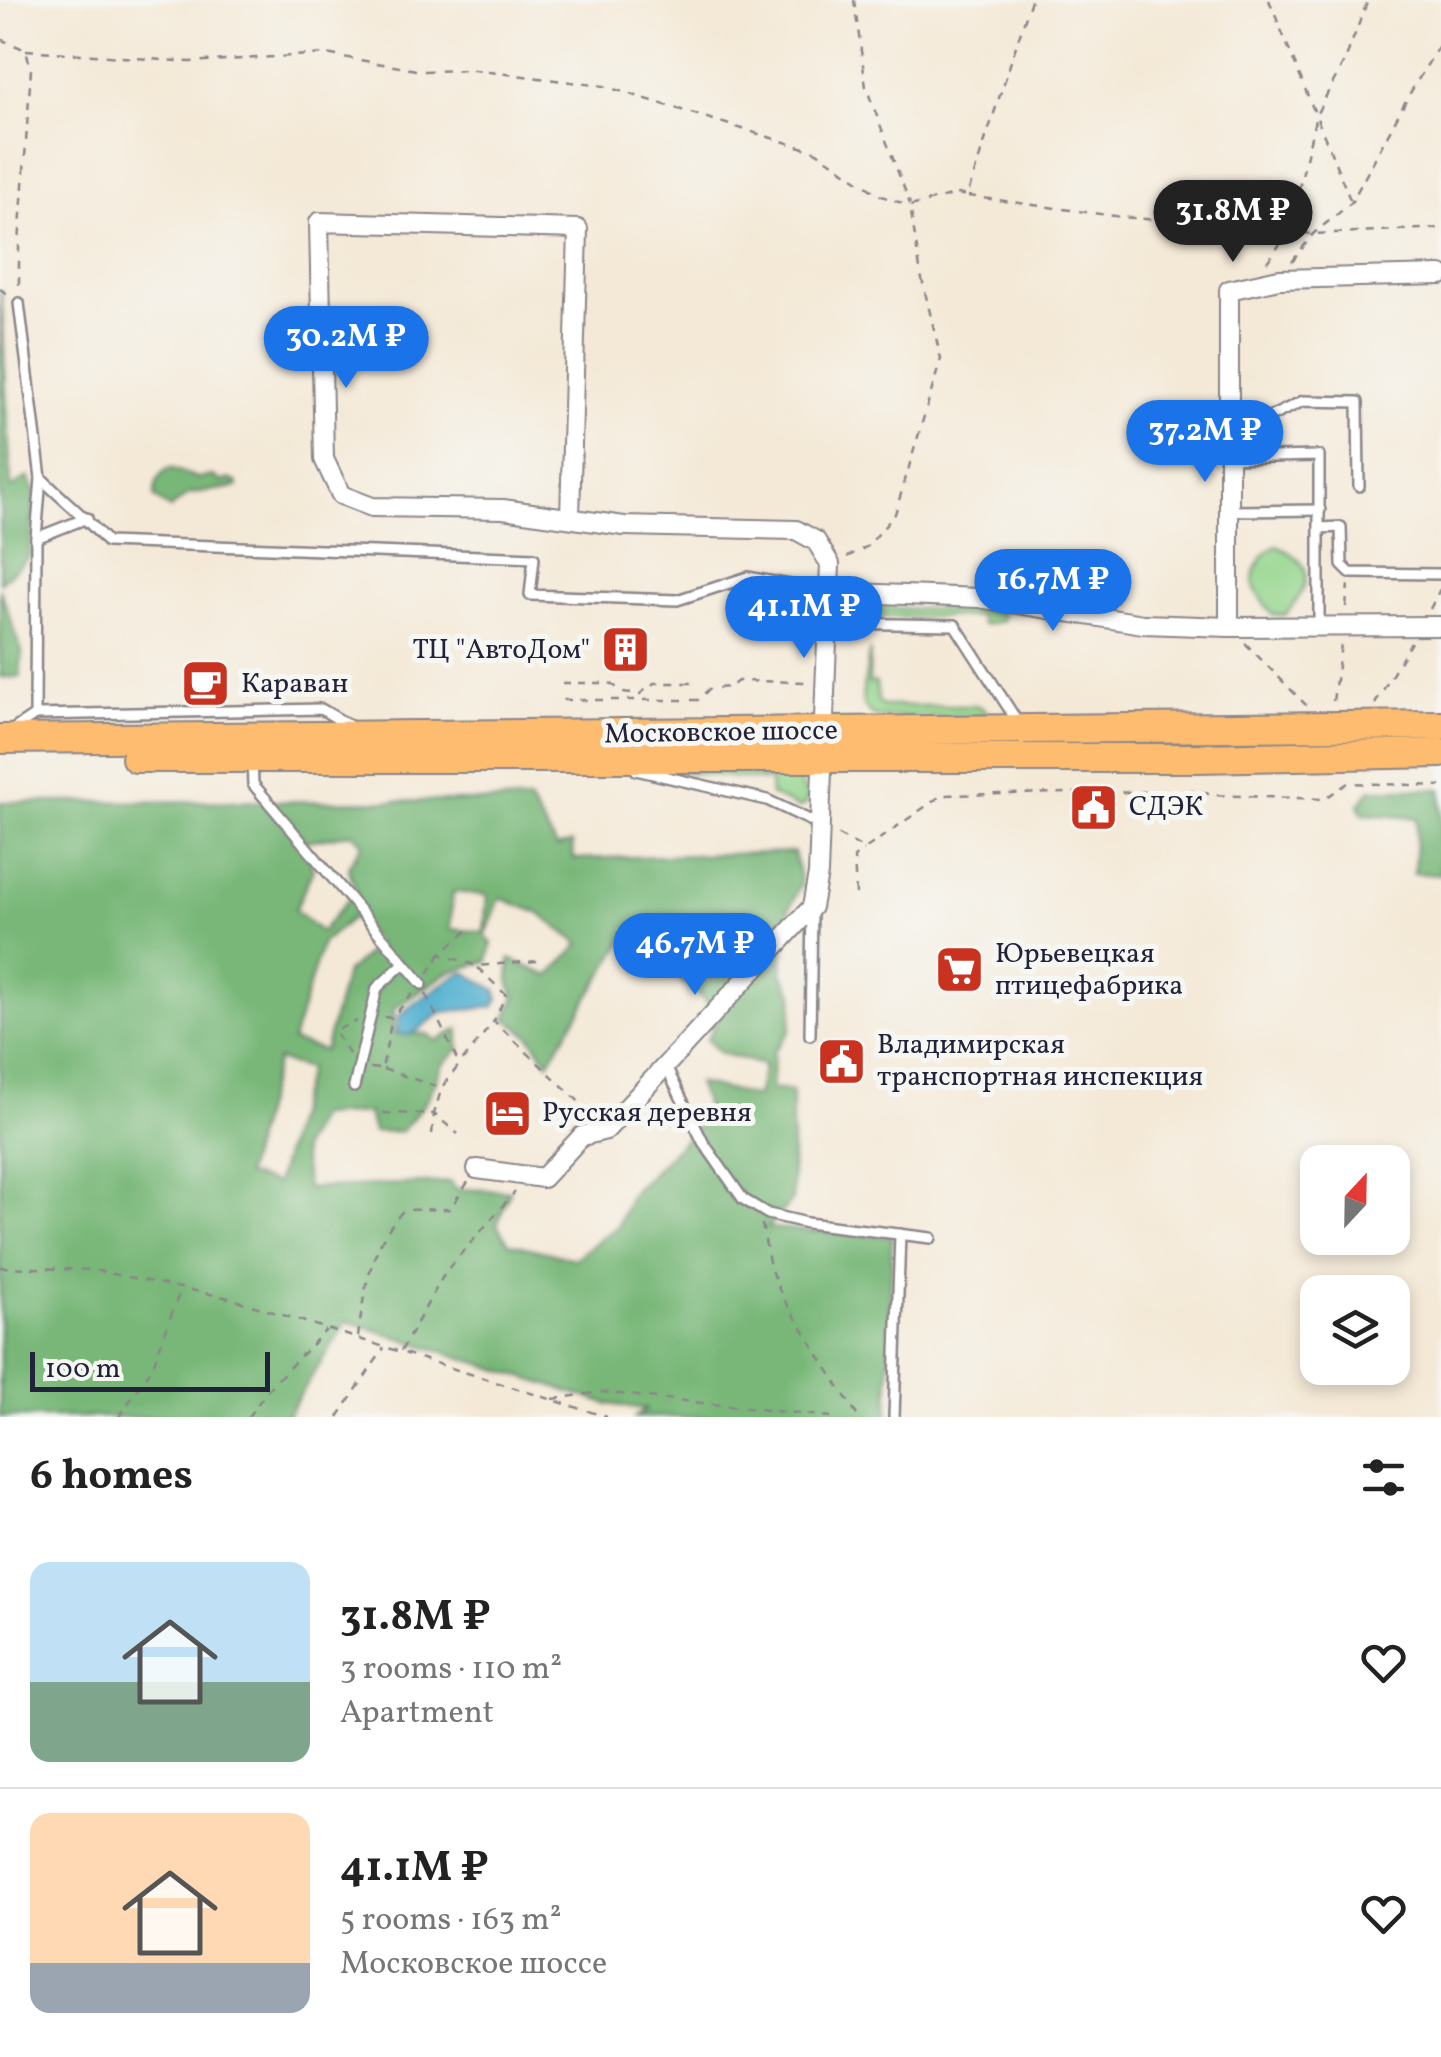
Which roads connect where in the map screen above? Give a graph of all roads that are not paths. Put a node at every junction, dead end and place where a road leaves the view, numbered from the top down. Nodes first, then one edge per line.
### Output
1 (1441, 275) edge
2 (19, 303) road end
3 (1264, 457) junction
4 (1229, 458) junction
5 (41, 478) junction
6 (1359, 486) dead end
7 (1320, 510) junction
8 (1229, 512) junction
9 (87, 518) junction
10 (570, 518) junction
11 (1319, 528) junction
12 (36, 538) junction
13 (1441, 574) edge
14 (831, 592) junction
15 (829, 623) junction
16 (1319, 626) junction
17 (1441, 626) edge
18 (1229, 627) junction
19 (35, 714) junction
20 (1441, 725) edge
21 (1025, 732) junction
22 (370, 737) junction
23 (0, 738) edge
24 (824, 744) junction
25 (1441, 754) edge
26 (0, 758) edge
27 (252, 758) junction
28 (570, 758) junction
29 (820, 826) junction
30 (812, 907) junction
31 (404, 963) junction
32 (424, 988) road end
33 (810, 1035) dead end
34 (666, 1065) junction
35 (354, 1088) dead end
36 (477, 1169) road end
37 (900, 1234) junction
38 (931, 1238) dead end
39 (894, 1417) edge

1 - 4 street
2 - 5 lane
3 - 4 lane
3 - 6 lane
3 - 7 lane
4 - 8 street
5 - 9 lane
5 - 12 lane
7 - 8 lane
7 - 11 lane
8 - 18 street
9 - 12 lane
9 - 14 lane
10 - 10 street
10 - 14 street
11 - 13 lane
11 - 16 lane
12 - 19 lane
14 - 15 street
14 - 18 street
15 - 21 lane
15 - 24 street
16 - 17 street
16 - 18 street
19 - 22 lane
19 - 23 lane
20 - 21 highway, Московское шоссе
21 - 24 highway, Московское шоссе
22 - 23 highway, Московское шоссе
22 - 24 highway, Московское шоссе
24 - 25 highway, Московское шоссе
24 - 28 highway, Московское шоссе
24 - 29 street
26 - 27 highway, Московское шоссе
27 - 28 highway, Московское шоссе
27 - 31 lane
28 - 29 lane
29 - 30 street
30 - 33 lane
30 - 34 street
31 - 32 lane
31 - 35 lane
34 - 36 street
34 - 37 lane
37 - 38 lane
37 - 39 lane

